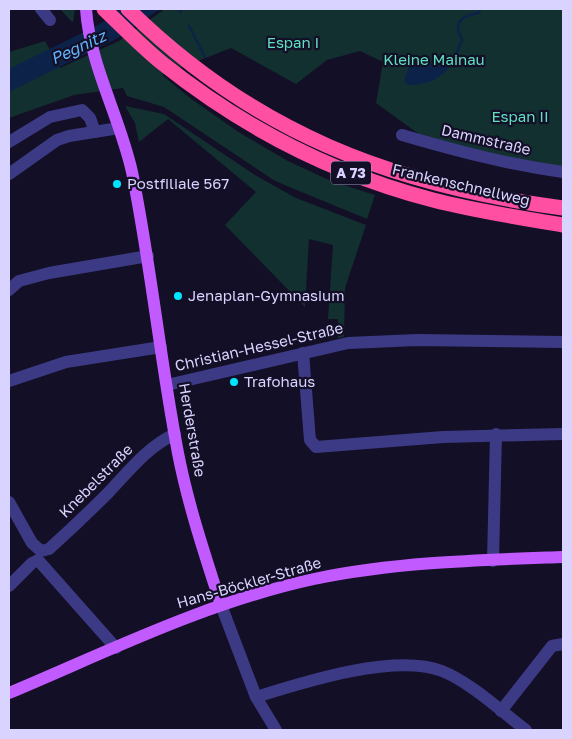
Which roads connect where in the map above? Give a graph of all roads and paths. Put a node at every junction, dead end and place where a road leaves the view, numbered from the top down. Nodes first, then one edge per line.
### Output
1 (40, 9) edge
2 (86, 9) edge
3 (104, 9) edge
4 (128, 9) edge
5 (50, 20) dead end
6 (119, 128) junction
7 (96, 132) junction
8 (402, 135) dead end
9 (9, 142) edge
10 (563, 172) edge
11 (9, 174) edge
12 (563, 208) edge
13 (563, 225) edge
14 (148, 256) junction
15 (9, 290) edge
16 (563, 342) edge
17 (161, 347) junction
18 (303, 353) junction
19 (9, 381) edge
20 (167, 385) junction
21 (175, 434) junction
22 (496, 434) junction
23 (563, 434) edge
24 (9, 502) edge
25 (39, 556) junction
26 (563, 557) edge
27 (493, 561) junction
28 (9, 586) edge
29 (221, 606) junction
30 (563, 644) edge
31 (116, 648) junction
32 (9, 693) edge
33 (256, 697) junction
34 (501, 711) junction
35 (511, 726) edge
36 (276, 730) edge
37 (526, 730) edge

1 - 5 street
2 - 6 main road, Herderstraße
3 - 13 highway, Frankenschnellweg / A 73
4 - 12 highway, Frankenschnellweg / A 73
6 - 7 street
6 - 14 main road, Herderstraße
7 - 9 street
7 - 11 street
8 - 10 street, Dammstraße
14 - 15 street
14 - 17 main road, Herderstraße
16 - 18 street, Christian-Hessel-Straße
17 - 19 street
17 - 20 main road, Herderstraße
18 - 20 street, Christian-Hessel-Straße
18 - 22 street
20 - 21 main road, Herderstraße
21 - 25 street, Knebelstraße
21 - 29 main road, Herderstraße
22 - 23 street
22 - 27 street
24 - 25 street
25 - 28 street, Knebelstraße
25 - 31 street
26 - 27 main road, Hans-Böckler-Straße
27 - 29 main road, Hans-Böckler-Straße
29 - 31 main road, Hans-Böckler-Straße
29 - 33 street
30 - 34 street
31 - 32 main road, Hans-Böckler-Straße
33 - 34 street
33 - 36 street
34 - 35 street
35 - 37 street

